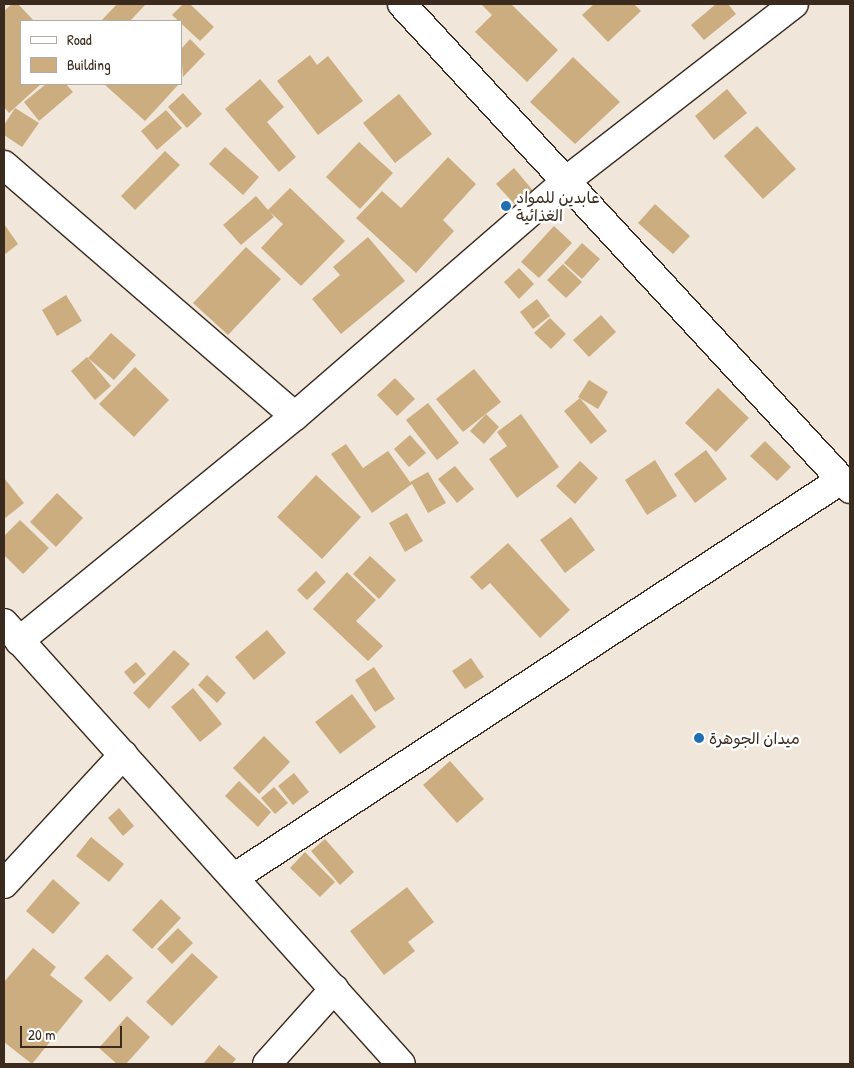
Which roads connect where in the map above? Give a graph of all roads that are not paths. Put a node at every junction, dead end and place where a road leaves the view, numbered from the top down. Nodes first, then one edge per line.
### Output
1 (402, 4) edge
2 (794, 4) edge
3 (4, 164) edge
4 (567, 180) junction
5 (296, 416) junction
6 (846, 484) edge
7 (12, 632) edge
8 (123, 755) junction
9 (235, 877) junction
10 (4, 884) edge
11 (334, 989) junction
12 (267, 1064) edge
13 (401, 1064) edge

1 - 4 street
2 - 4 street
3 - 5 street
4 - 5 street
4 - 6 street
5 - 7 street
6 - 9 street
7 - 8 street
8 - 9 street
8 - 10 street
9 - 11 street
11 - 12 street
11 - 13 street

